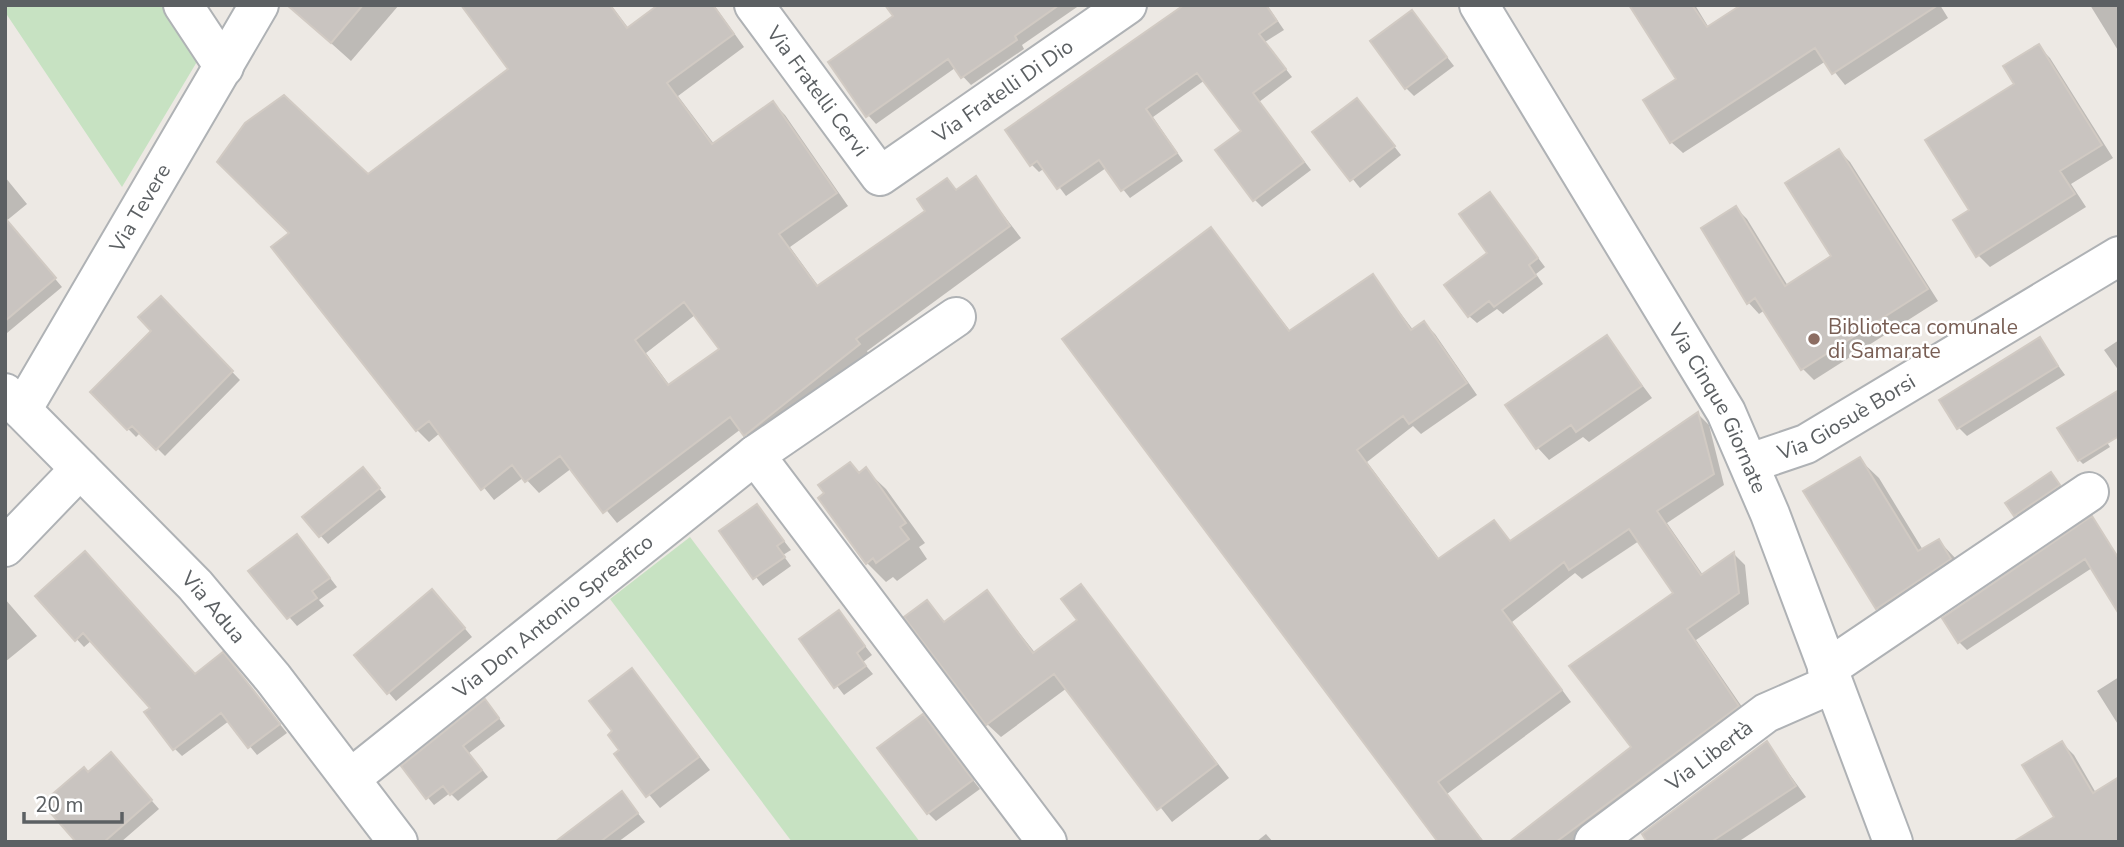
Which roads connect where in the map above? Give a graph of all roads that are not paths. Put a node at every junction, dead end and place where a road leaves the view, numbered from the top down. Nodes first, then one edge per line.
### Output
1 (183, 5) edge
2 (259, 5) edge
3 (754, 5) edge
4 (1127, 5) edge
5 (1479, 5) edge
6 (224, 67) junction
7 (880, 176) joint
8 (2119, 256) edge
9 (956, 317) dead end
10 (14, 401) edge
11 (755, 455) junction
12 (1750, 463) junction
13 (80, 468) junction
14 (2089, 492) dead end
15 (5, 547) edge
16 (1830, 677) junction
17 (351, 778) junction
18 (398, 842) edge
19 (1047, 842) edge
20 (1594, 842) edge
21 (1893, 842) edge

1 - 6 street
2 - 6 street, Via Tevere
3 - 7 street, Via Fratelli Cervi
4 - 7 street, Via Fratelli Di Dio
5 - 12 street, Via Cinque Giornate
6 - 10 street, Via Tevere
8 - 12 street, Via Giosuè Borsi
9 - 11 street, Via Don Antonio Spreafico
10 - 13 street, Via Adua
11 - 17 street, Via Don Antonio Spreafico
11 - 19 street
12 - 16 street, Via Cinque Giornate
13 - 15 street
13 - 17 street, Via Adua
14 - 16 street, Via Libertà
16 - 20 street, Via Libertà
16 - 21 street, Via Cinque Giornate
17 - 18 street, Via Adua

